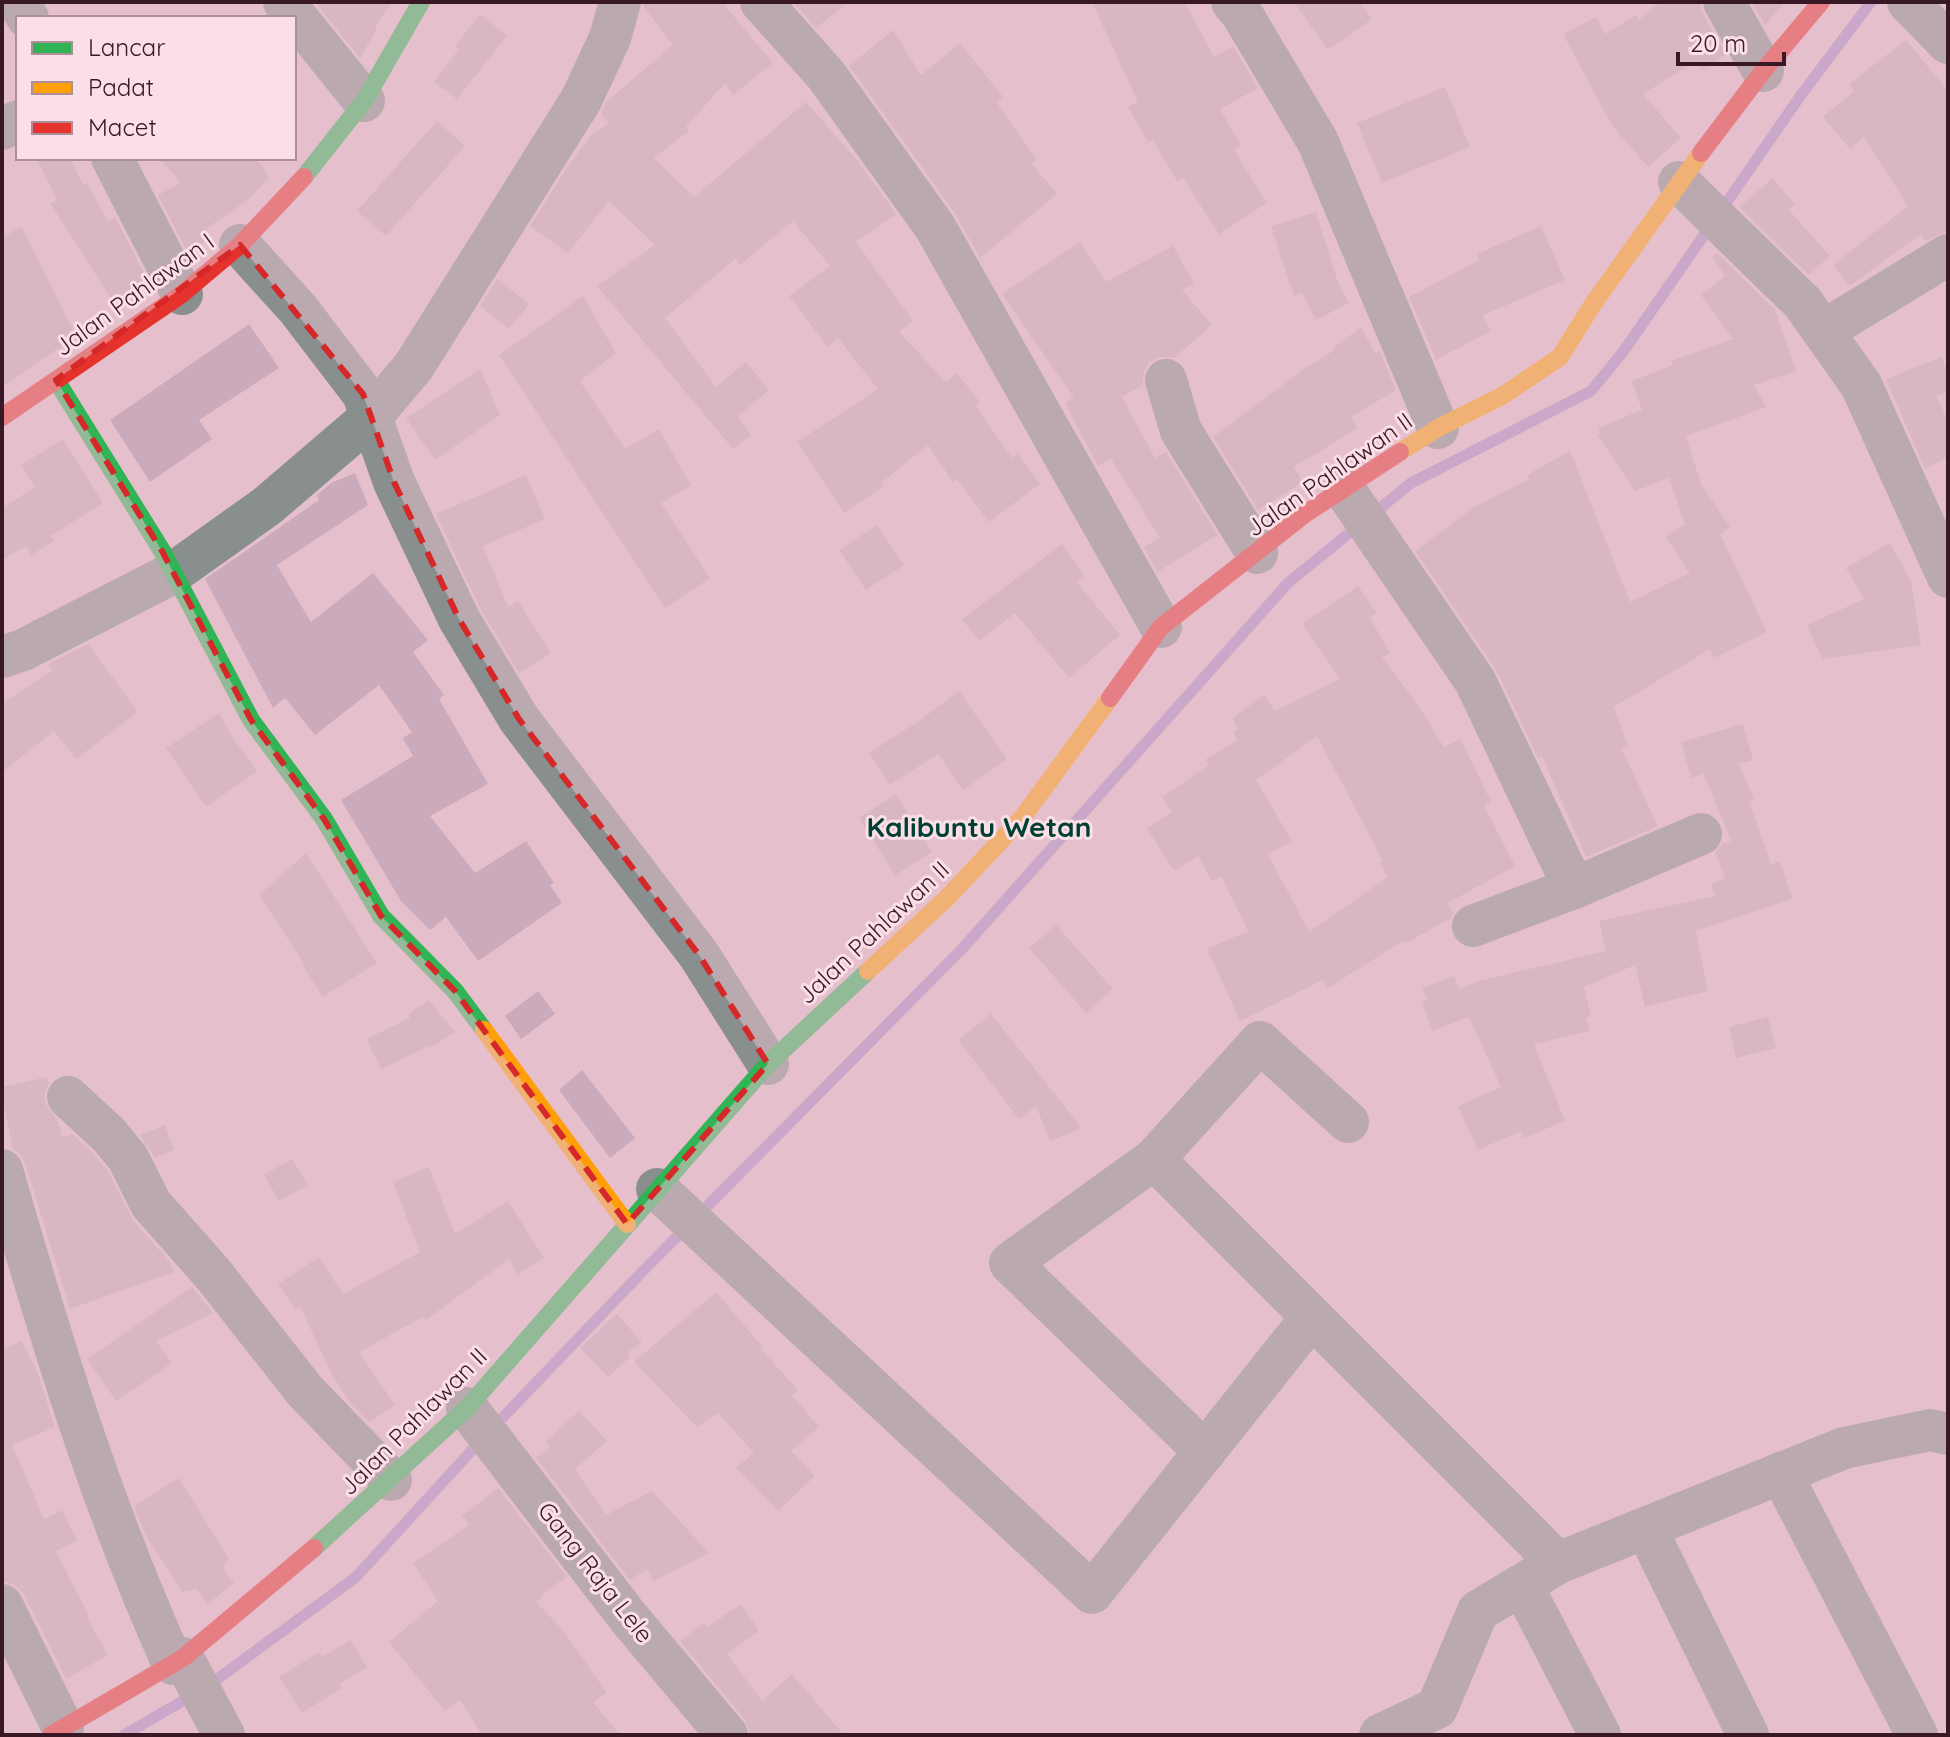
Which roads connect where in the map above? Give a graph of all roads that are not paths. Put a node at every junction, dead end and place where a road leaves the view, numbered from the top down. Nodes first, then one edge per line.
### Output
1 (421, 2) edge
2 (620, 2) edge
3 (761, 2) edge
4 (1232, 2) edge
5 (1724, 2) edge
6 (1821, 2) edge
7 (1908, 2) edge
8 (296, 17) edge
9 (1948, 43) edge
10 (1763, 71) junction
11 (364, 101) junction
12 (113, 160) edge
13 (1687, 190) junction
14 (240, 245) junction
15 (1948, 255) edge
16 (182, 294) junction
17 (1823, 331) junction
18 (56, 380) junction
19 (1166, 380) dead end
20 (367, 406) junction
21 (2, 417) edge
22 (1438, 428) junction
23 (1350, 497) junction
24 (1257, 553) junction
25 (167, 562) junction
26 (1948, 577) edge
27 (1161, 627) junction
28 (2, 657) edge
29 (1701, 834) dead end
30 (1574, 888) junction
31 (1473, 926) dead end
32 (768, 1064) junction
33 (68, 1097) dead end
34 (1348, 1122) dead end
35 (1154, 1159) junction
36 (2, 1170) edge
37 (657, 1189) junction
38 (627, 1224) junction
39 (17, 1281) edge
40 (1311, 1318) junction
41 (469, 1408) junction
42 (1939, 1432) edge
43 (1205, 1452) junction
44 (1948, 1468) edge
45 (1781, 1473) junction
46 (391, 1480) junction
47 (1646, 1528) junction
48 (1558, 1563) junction
49 (1522, 1585) junction
50 (2, 1605) edge
51 (196, 1688) edge
52 (1444, 1722) edge
53 (57, 1731) edge
54 (724, 1734) edge
55 (1380, 1735) edge
56 (1600, 1735) edge
57 (1748, 1735) edge
58 (1917, 1735) edge

1 - 11 street, Jalan Pahlawan I
2 - 20 street
3 - 27 street
4 - 22 street
5 - 10 street
6 - 10 street, Jalan Pahlawan II
7 - 9 street
8 - 11 street
10 - 13 street, Jalan Pahlawan II
11 - 14 street, Jalan Pahlawan I
12 - 16 street
13 - 17 street
13 - 22 street, Jalan Pahlawan II
14 - 16 street, Jalan Pahlawan I
14 - 20 street
15 - 17 street
16 - 18 street, Jalan Pahlawan I
17 - 26 street
18 - 21 street, Jalan Pahlawan I
18 - 25 street
19 - 24 street
20 - 25 street
20 - 32 street
22 - 23 street, Jalan Pahlawan II
23 - 24 street, Jalan Pahlawan II
23 - 30 street
24 - 27 street, Jalan Pahlawan II
25 - 28 street
25 - 38 street
27 - 32 street, Jalan Pahlawan II
29 - 30 street
30 - 31 street
32 - 37 street, Jalan Pahlawan II
33 - 46 street
34 - 35 street
35 - 40 street
35 - 43 street
36 - 39 street
37 - 38 street, Jalan Pahlawan II
37 - 43 street
38 - 41 street, Jalan Pahlawan II
39 - 51 street
40 - 43 street
40 - 48 street
41 - 46 street, Jalan Pahlawan II
41 - 54 street, Gang Raja Lele
42 - 44 street
42 - 45 street
45 - 47 street
45 - 58 street
46 - 51 street, Jalan Pahlawan II
47 - 48 street
47 - 57 street
48 - 49 street
49 - 52 street
49 - 56 street
50 - 53 street
51 - 53 street, Jalan Pahlawan II
52 - 55 street

